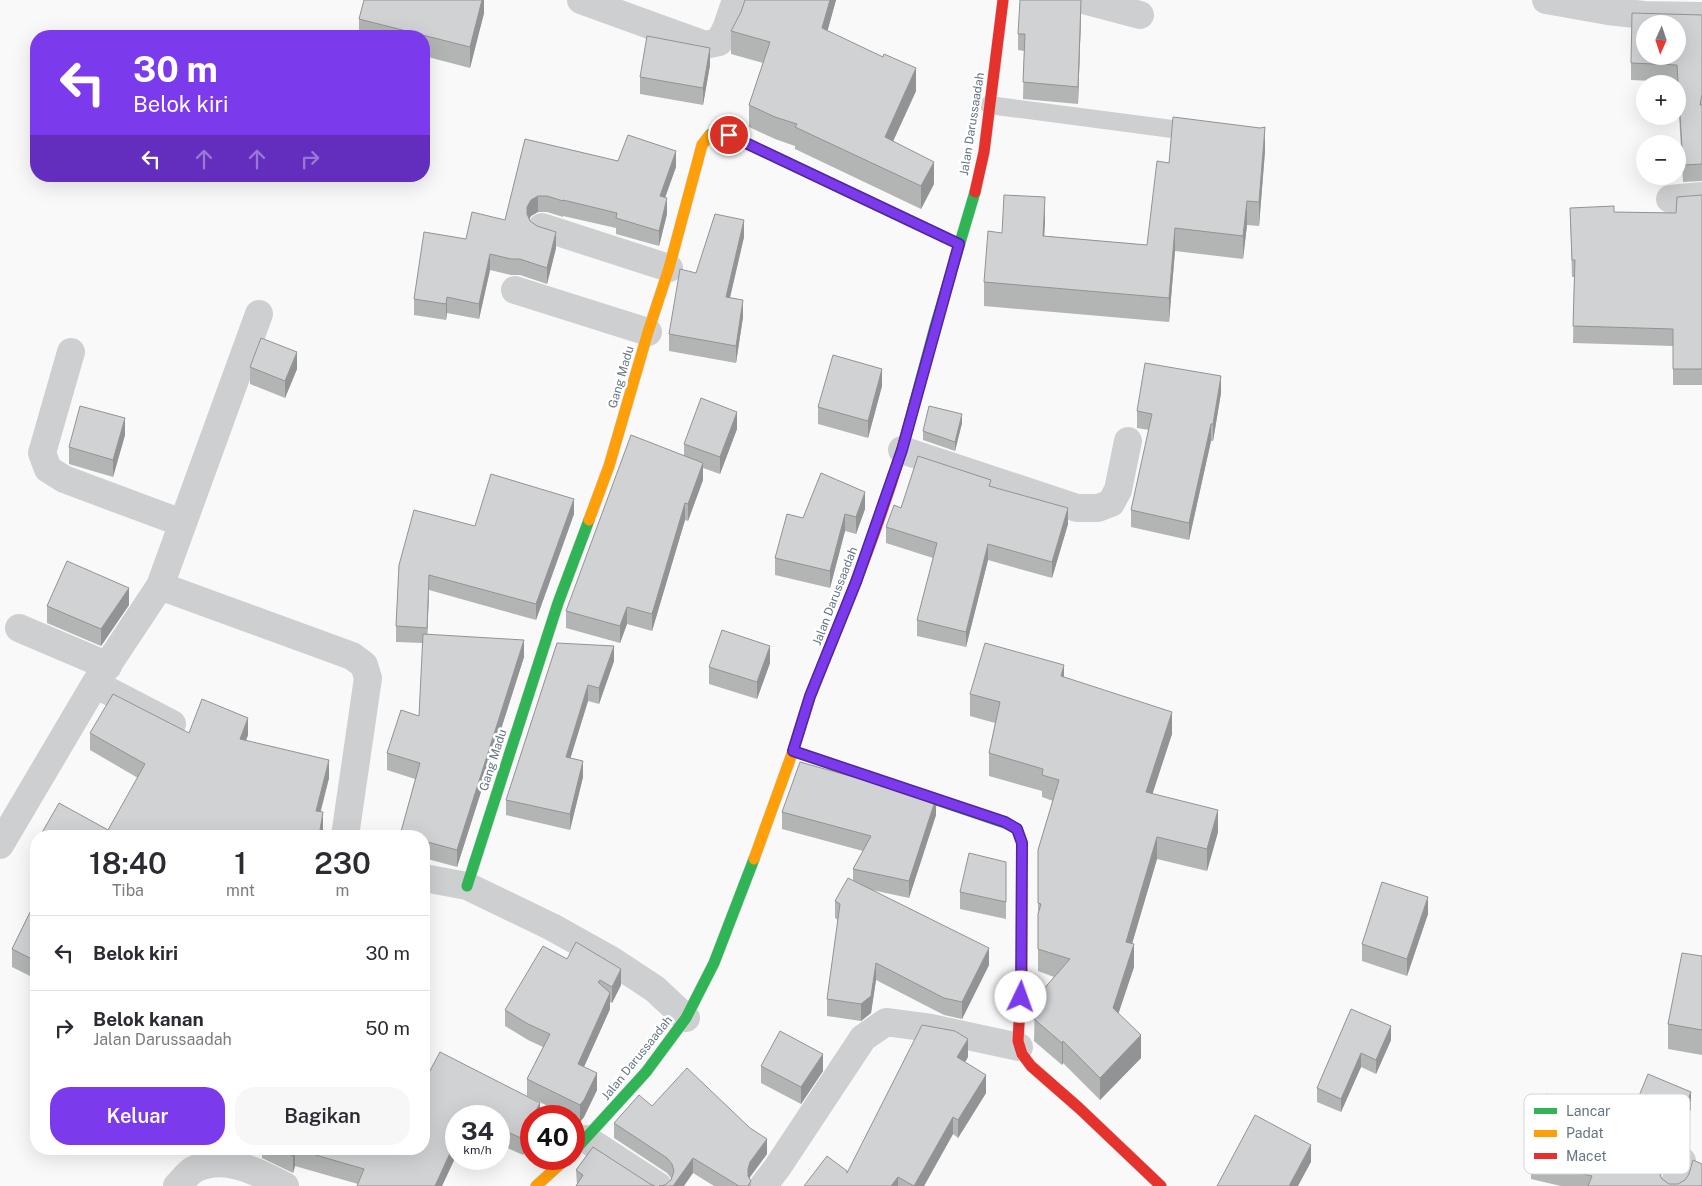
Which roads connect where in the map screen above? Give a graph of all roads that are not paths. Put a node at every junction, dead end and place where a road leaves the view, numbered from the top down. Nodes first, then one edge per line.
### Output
1 (581, 0) edge
2 (736, 0) edge
3 (1003, 0) edge
4 (1083, 0) edge
5 (1546, 0) edge
6 (1140, 15) dead end
7 (1702, 16) edge
8 (989, 105) junction
9 (1214, 134) edge
10 (1702, 196) edge
11 (1670, 199) dead end
12 (542, 227) edge
13 (959, 244) junction
14 (669, 268) junction
15 (516, 290) dead end
16 (259, 314) dead end
17 (648, 332) junction
18 (71, 352) dead end
19 (1128, 441) dead end
20 (902, 450) junction
21 (182, 523) junction
22 (160, 586) junction
23 (19, 628) dead end
24 (102, 675) junction
25 (172, 724) edge
26 (793, 751) junction
27 (346, 830) edge
28 (0, 845) edge
29 (430, 879) edge
30 (467, 886) junction
31 (686, 1018) junction
32 (1019, 1047) junction
33 (585, 1139) edge
34 (585, 1148) edge
35 (258, 1160) edge
36 (554, 1170) edge
37 (177, 1186) edge
38 (285, 1186) edge
39 (536, 1186) edge
40 (658, 1186) edge
41 (763, 1186) edge
42 (1160, 1186) edge

1 - 2 street
3 - 8 street, Jalan Darussaadah
4 - 6 street
5 - 7 street
8 - 9 lane
8 - 13 street, Jalan Darussaadah
10 - 11 street
12 - 14 street
13 - 14 street, Gang Madu
13 - 20 street, Jalan Darussaadah
14 - 17 street, Gang Madu
15 - 17 street
16 - 21 street
17 - 30 street, Gang Madu
18 - 21 street
19 - 20 street
20 - 26 street, Jalan Darussaadah
21 - 22 street
22 - 24 street
22 - 27 street
23 - 24 street
24 - 25 street
24 - 28 street
26 - 31 street, Jalan Darussaadah
26 - 32 street
29 - 30 street
30 - 31 street
31 - 33 street, Jalan Darussaadah
32 - 41 street
32 - 42 street
34 - 40 street
35 - 37 street
35 - 38 street
36 - 39 street

